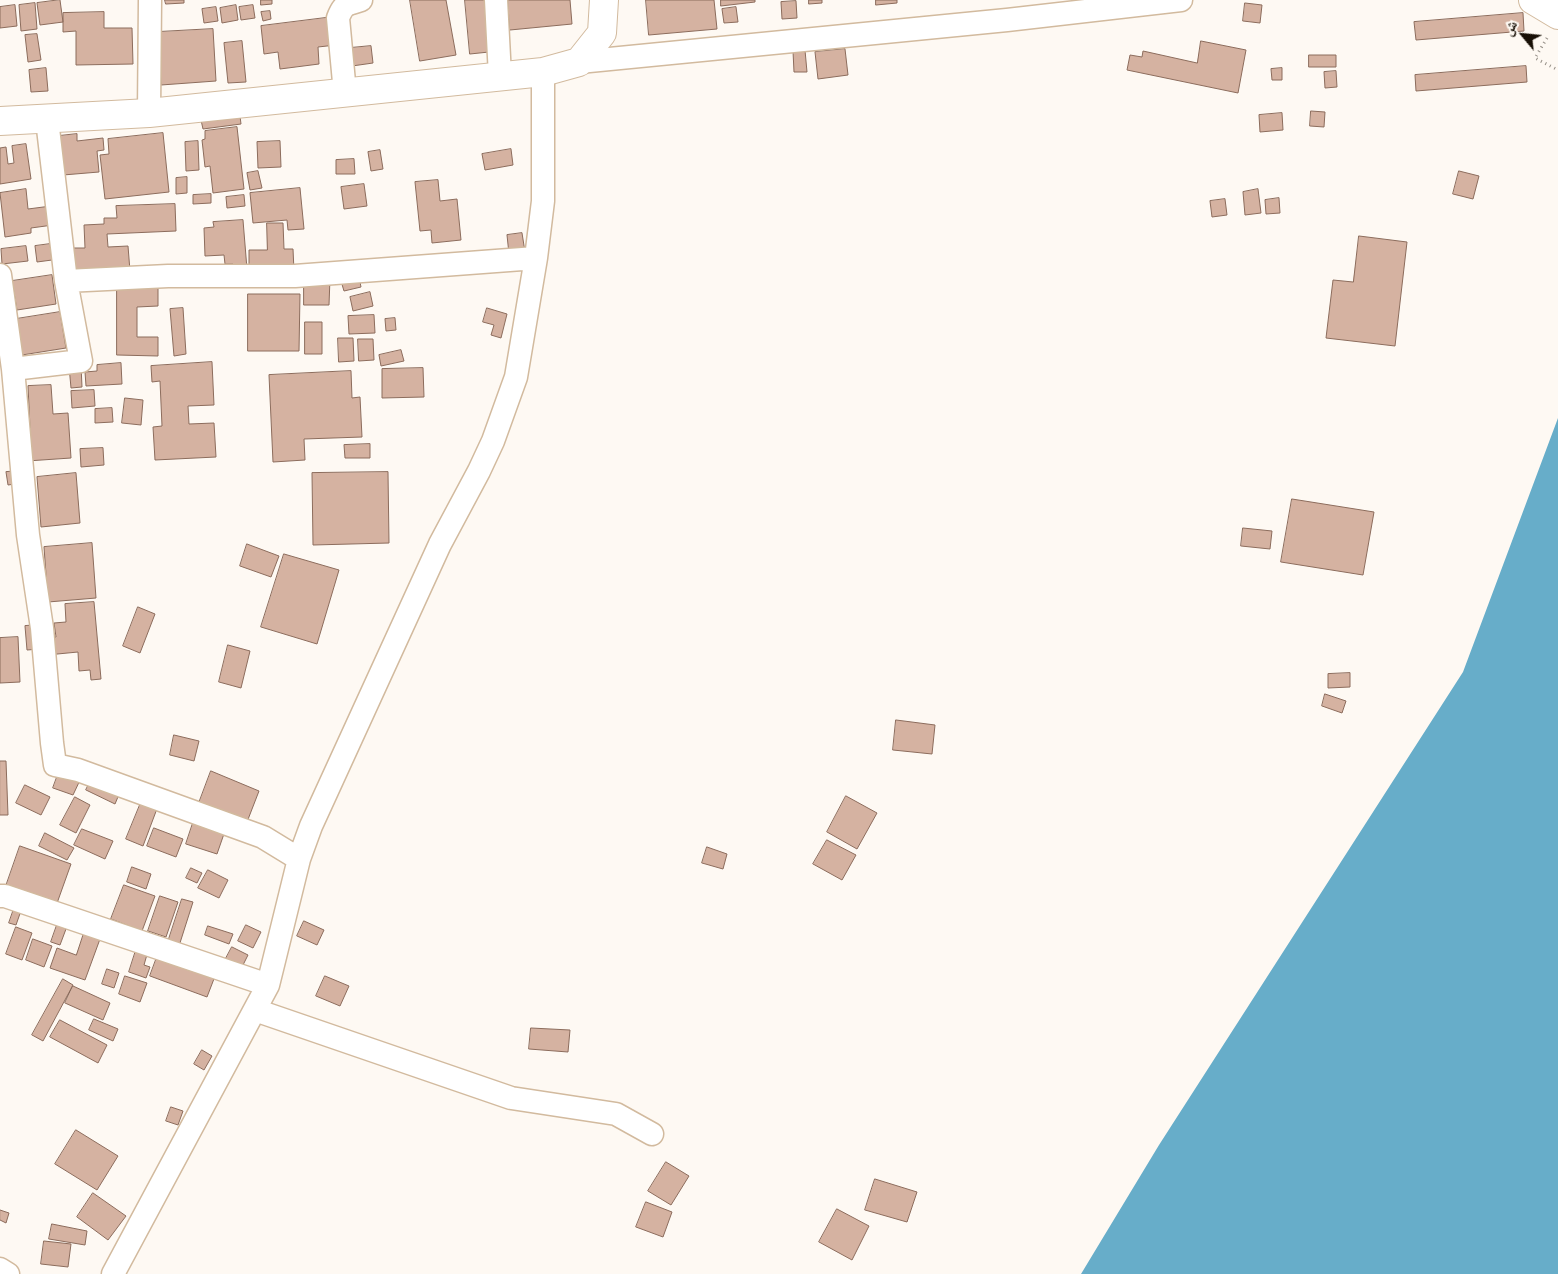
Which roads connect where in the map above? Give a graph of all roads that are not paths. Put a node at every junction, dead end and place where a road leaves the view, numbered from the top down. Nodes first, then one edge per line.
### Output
1 (150, 0) edge
2 (361, 0) edge
3 (496, 0) edge
4 (604, 0) edge
5 (1181, 0) edge
6 (1533, 0) edge
7 (1558, 15) edge
8 (580, 62) junction
9 (543, 72) junction
10 (500, 76) junction
11 (345, 93) junction
12 (150, 113) junction
13 (47, 120) junction
14 (0, 121) edge
15 (536, 258) junction
16 (0, 275) edge
17 (66, 281) junction
18 (13, 369) junction
19 (299, 859) junction
20 (0, 896) edge
21 (268, 985) junction
22 (255, 1010) junction
23 (652, 1134) dead end
24 (0, 1269) edge
25 (8, 1274) edge
26 (113, 1274) edge

1 - 12 street
2 - 11 street
3 - 10 street
4 - 8 street
5 - 8 street
6 - 7 street
8 - 9 street
9 - 10 street
9 - 15 street
10 - 11 street
11 - 12 street
12 - 13 street
13 - 14 street
13 - 17 street
15 - 17 street
15 - 19 street
16 - 18 street
17 - 18 street
18 - 19 street
19 - 21 street
20 - 21 street
21 - 22 street
22 - 23 street
22 - 26 street
24 - 25 street

